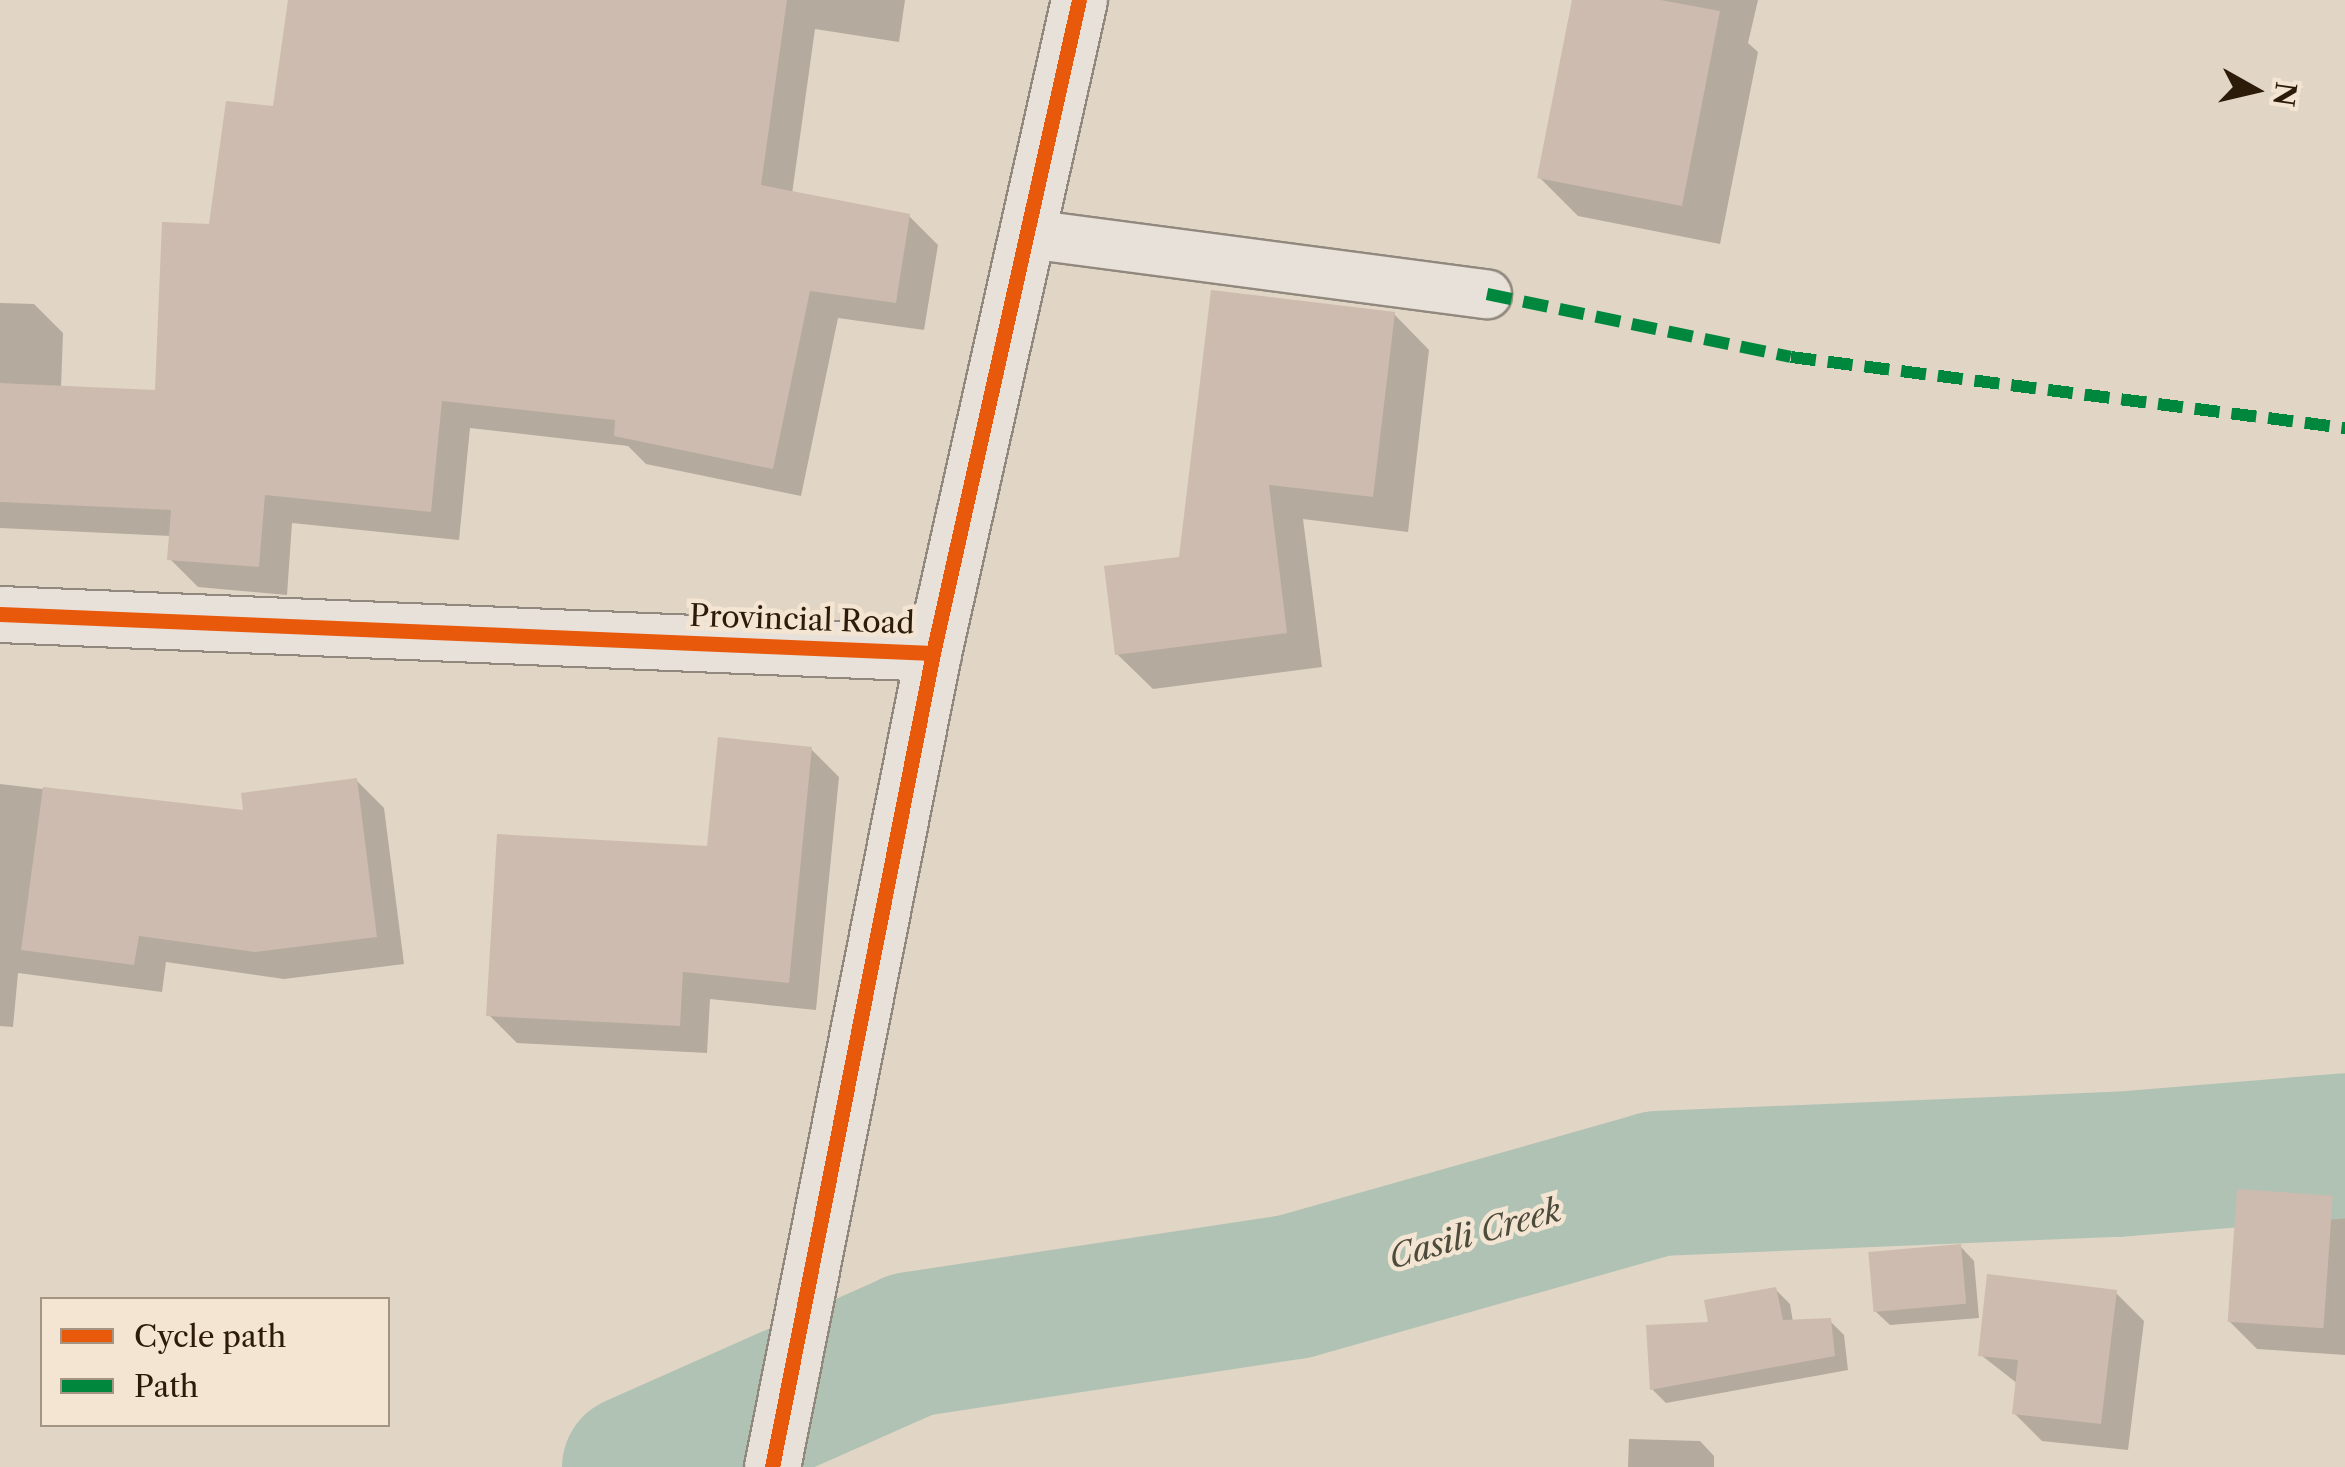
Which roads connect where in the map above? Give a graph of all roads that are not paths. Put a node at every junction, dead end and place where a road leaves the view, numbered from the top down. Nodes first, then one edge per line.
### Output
1 (1079, 0) edge
2 (1029, 234) junction
3 (1487, 294) dead end
4 (0, 614) edge
5 (932, 653) junction
6 (772, 1467) edge

1 - 2 street, Provincial Road
2 - 3 lane
2 - 5 street, Provincial Road
4 - 5 street, Provincial Road
5 - 6 street

